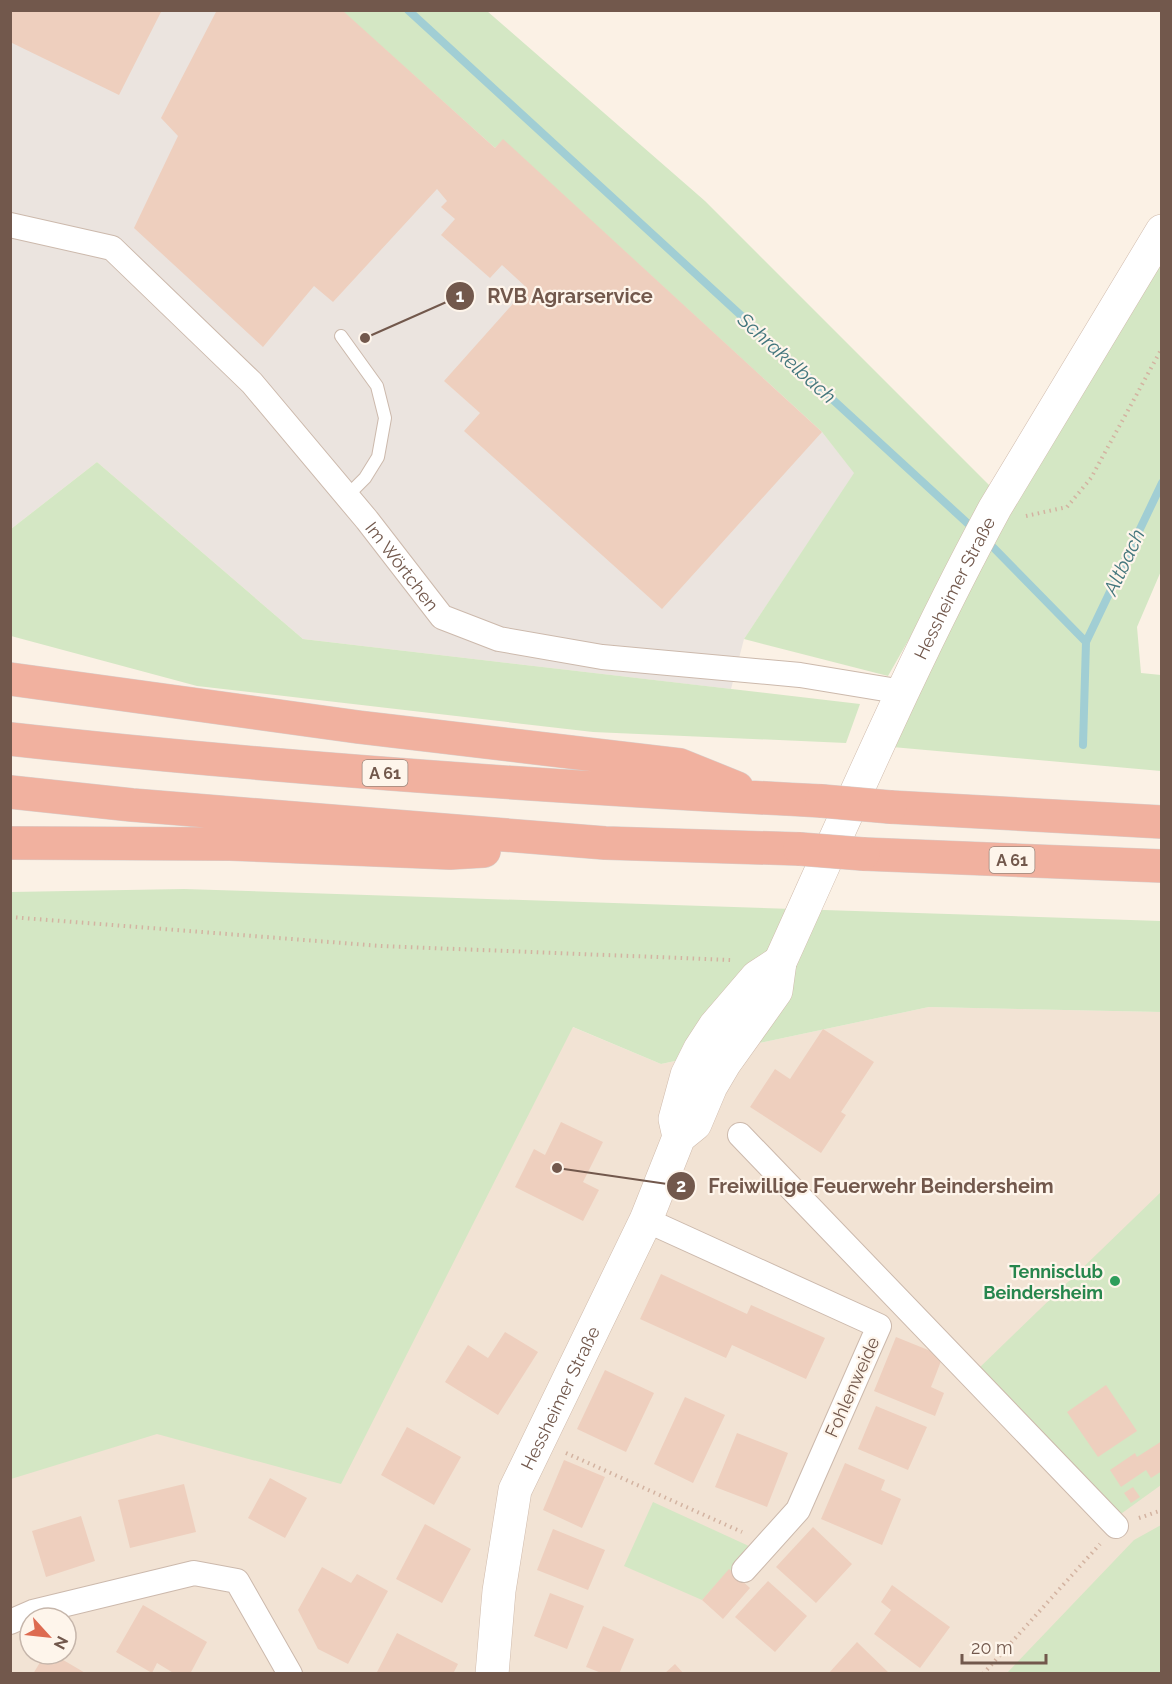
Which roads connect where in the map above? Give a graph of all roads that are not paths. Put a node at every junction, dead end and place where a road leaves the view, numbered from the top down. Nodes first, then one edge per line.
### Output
1 (10, 225) edge
2 (1161, 231) edge
3 (341, 336) dead end
4 (347, 496) junction
5 (20, 677) edge
6 (903, 692) junction
7 (10, 739) edge
8 (10, 792) edge
9 (761, 798) junction
10 (1161, 822) edge
11 (10, 843) edge
12 (605, 843) junction
13 (1161, 866) edge
14 (740, 1135) dead end
15 (646, 1221) junction
16 (893, 1296) junction
17 (858, 1317) junction
18 (1116, 1526) road end
19 (744, 1570) dead end
20 (10, 1622) edge
21 (497, 1672) edge
22 (290, 1674) edge

1 - 4 street, Im Wörtchen
2 - 6 street, Hessheimer Straße
3 - 4 lane
4 - 6 street, Im Wörtchen
5 - 9 highway
6 - 15 street, Hessheimer Straße
7 - 9 highway, A 61
8 - 12 highway, A 61
9 - 10 highway, A 61, bridge
11 - 12 highway, A 61
12 - 13 highway, A 61, bridge
14 - 16 street
15 - 17 street, Fohlenweide
15 - 21 street, Hessheimer Straße
16 - 17 street
16 - 18 street
17 - 19 street, Fohlenweide
20 - 22 street

